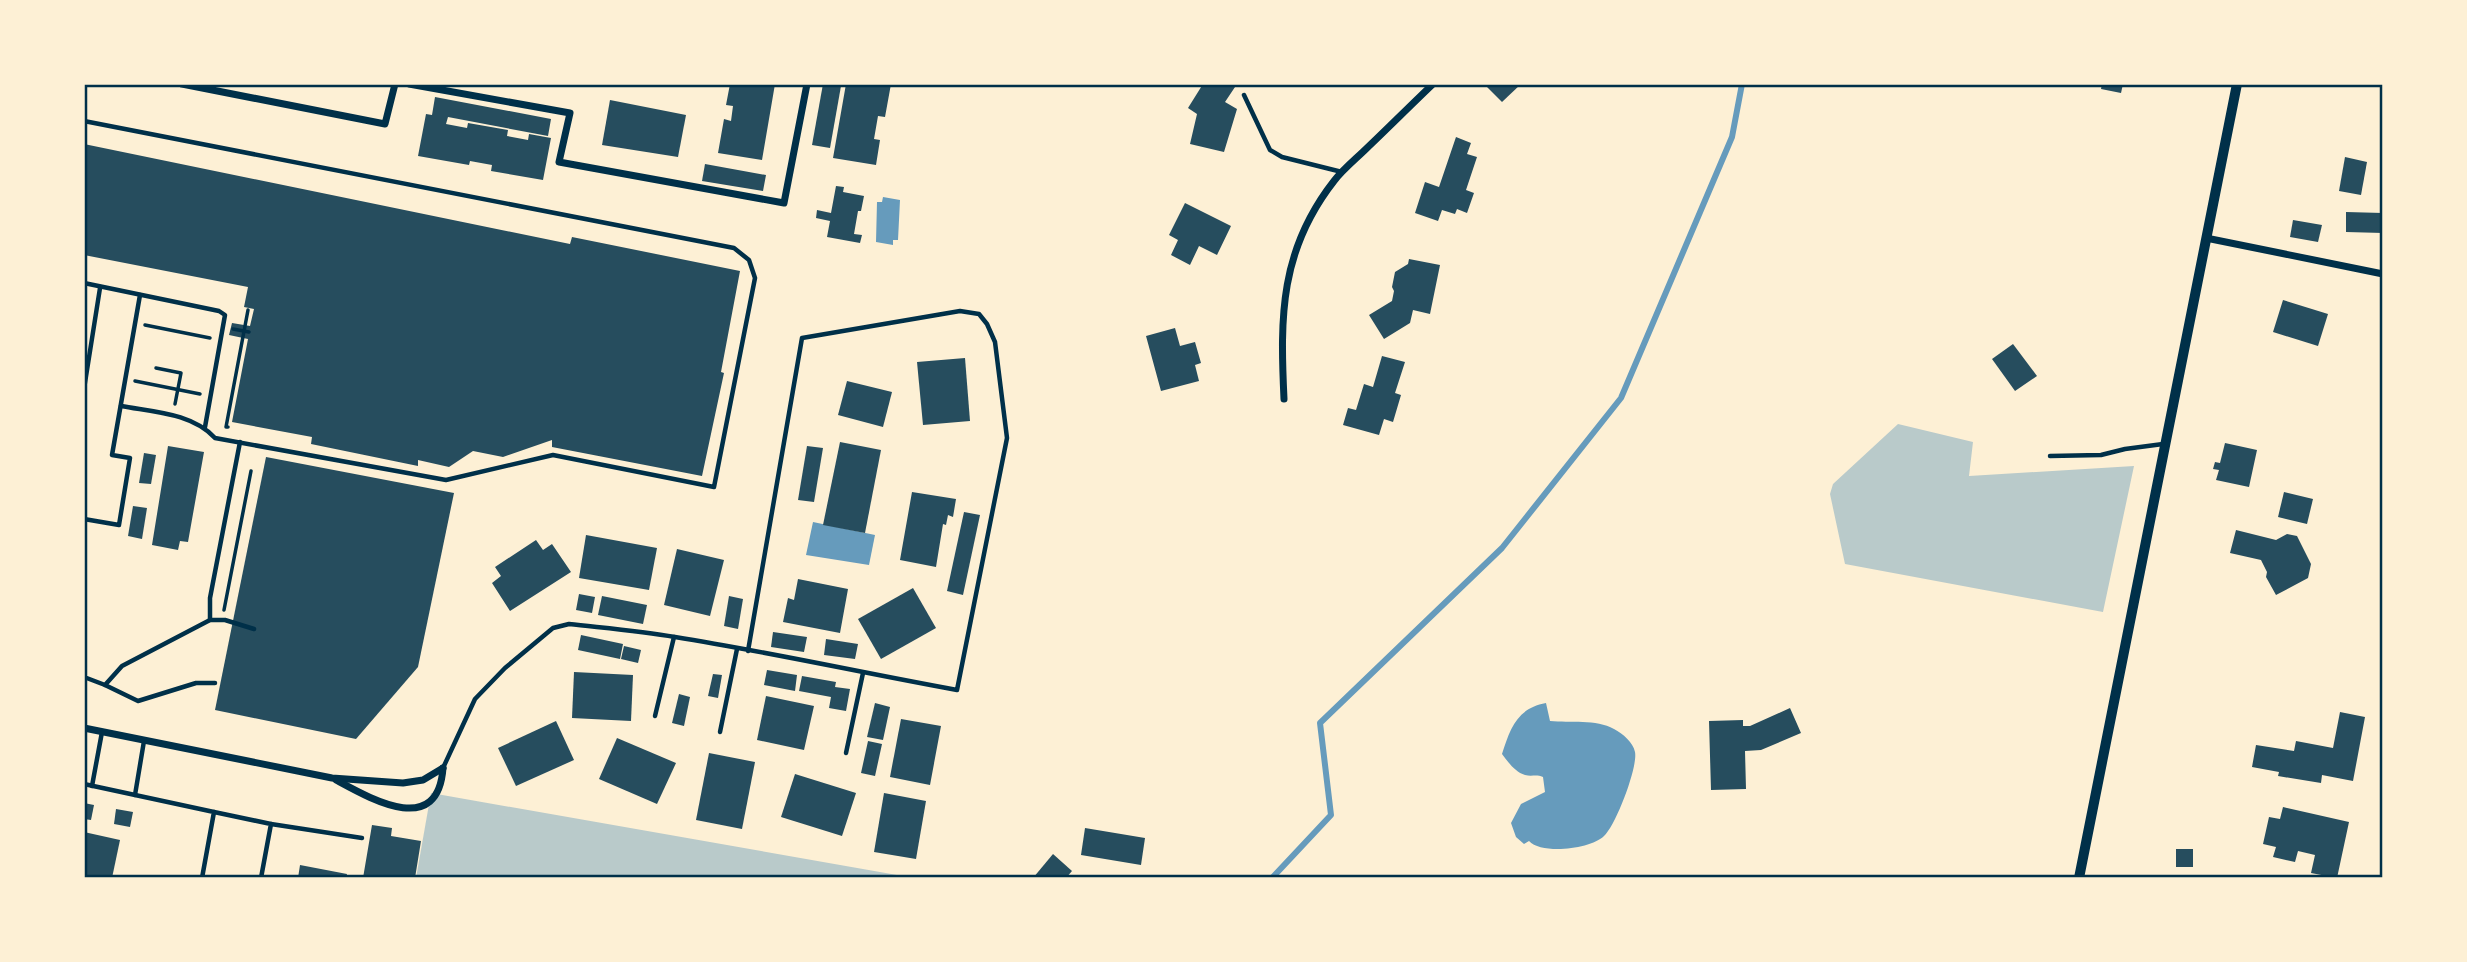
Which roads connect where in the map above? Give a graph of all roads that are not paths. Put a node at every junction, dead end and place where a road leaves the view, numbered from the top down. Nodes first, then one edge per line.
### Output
1 (182, 84) edge
2 (395, 84) edge
3 (409, 84) edge
4 (807, 84) edge
5 (1433, 84) edge
6 (2236, 84) edge
7 (1244, 95) dead end
8 (84, 121) edge
9 (1343, 172) junction
10 (2206, 238) junction
11 (2383, 274) edge
12 (84, 284) edge
13 (100, 288) junction
14 (140, 295) junction
15 (84, 389) edge
16 (1284, 399) dead end
17 (121, 406) junction
18 (205, 427) junction
19 (240, 442) junction
20 (2166, 443) junction
21 (2050, 456) dead end
22 (84, 519) edge
23 (210, 620) junction
24 (254, 629) dead end
25 (674, 637) junction
26 (737, 649) junction
27 (748, 651) junction
28 (863, 673) junction
29 (84, 677) edge
30 (215, 683) dead end
31 (106, 685) junction
32 (655, 716) dead end
33 (84, 728) edge
34 (103, 731) junction
35 (720, 732) dead end
36 (145, 740) junction
37 (846, 753) dead end
38 (443, 768) junction
39 (332, 778) junction
40 (84, 784) edge
41 (92, 786) junction
42 (135, 795) junction
43 (214, 811) junction
44 (271, 824) junction
45 (362, 838) dead end
46 (202, 878) edge
47 (261, 878) edge
48 (2079, 878) edge

1 - 2 street
3 - 4 street
5 - 9 street
6 - 10 street
7 - 9 lane
8 - 19 lane
9 - 16 street
10 - 11 street
10 - 20 street
12 - 13 lane
13 - 14 lane
13 - 15 lane
14 - 17 lane
14 - 18 lane
17 - 18 lane
17 - 22 lane
18 - 19 lane
19 - 23 lane
20 - 21 lane
20 - 48 street
23 - 24 lane
23 - 31 lane
25 - 26 lane
25 - 32 lane
25 - 38 lane
26 - 27 lane
26 - 35 lane
27 - 28 lane
27 - 28 lane
28 - 37 lane
29 - 31 lane
30 - 31 lane
33 - 34 street
34 - 36 street
34 - 41 lane
36 - 39 street
36 - 42 lane
38 - 39 street
38 - 39 street
40 - 41 lane
41 - 42 lane
42 - 43 lane
43 - 44 lane
43 - 46 lane
44 - 45 lane
44 - 47 lane

